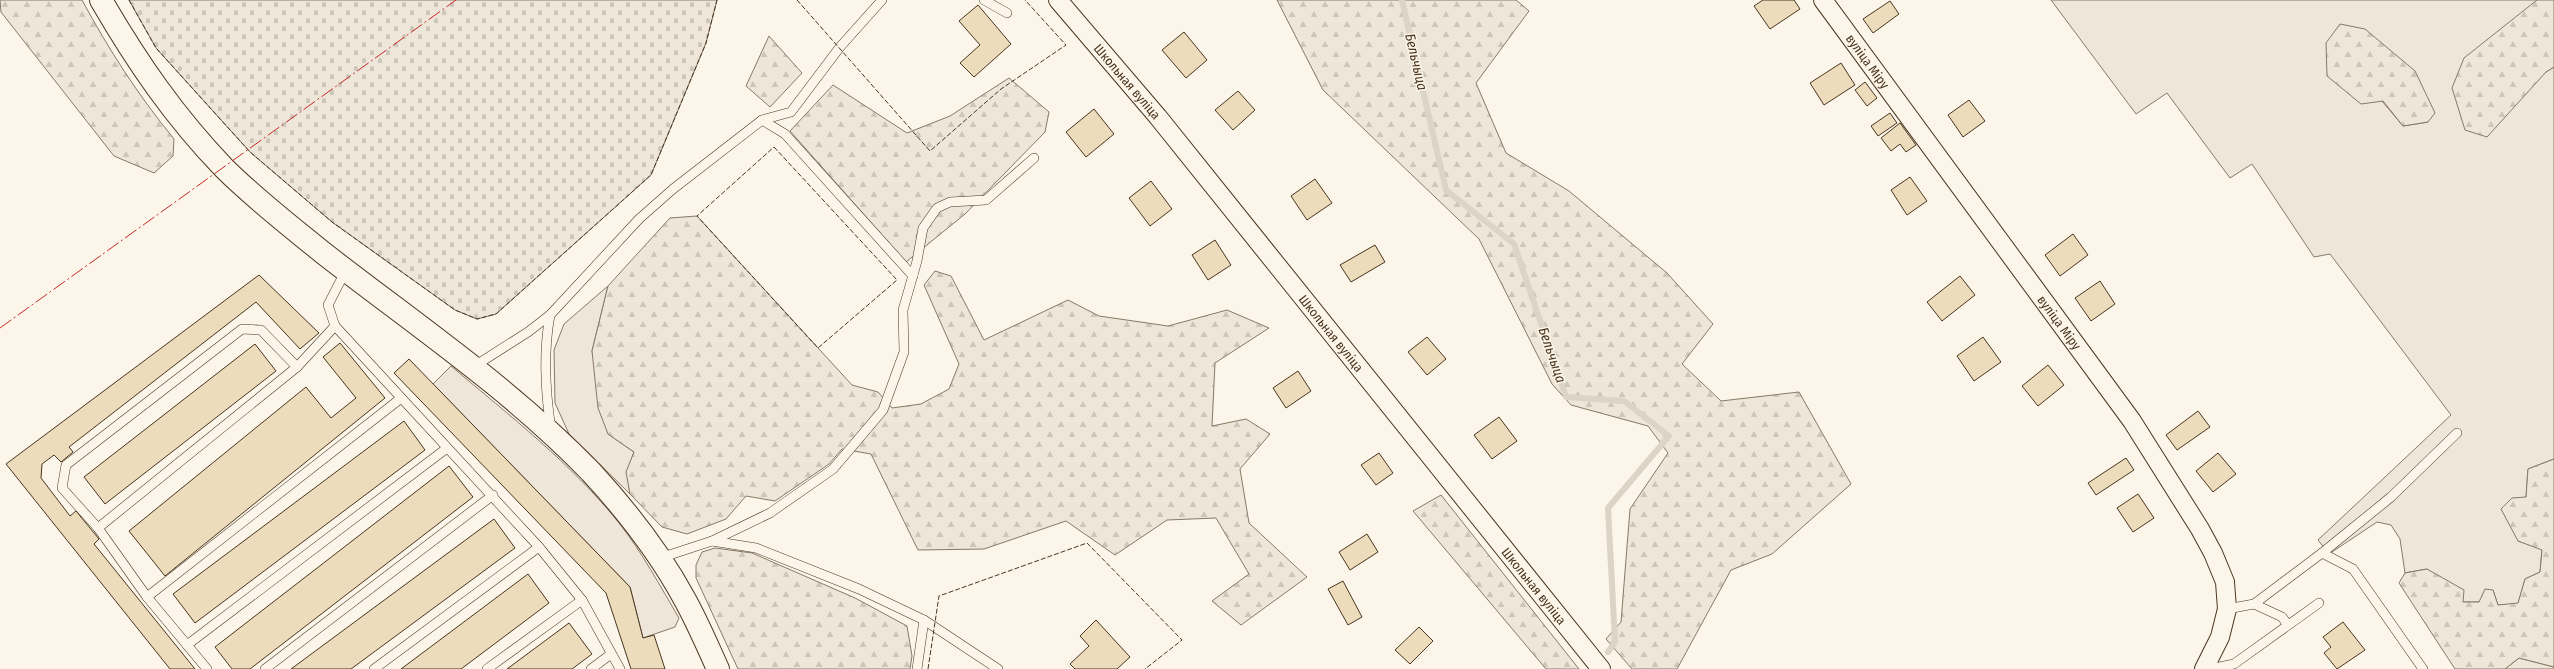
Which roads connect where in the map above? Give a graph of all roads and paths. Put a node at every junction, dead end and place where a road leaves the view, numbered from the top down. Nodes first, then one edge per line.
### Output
1 (101, 0) edge
2 (882, 0) edge
3 (984, 0) edge
4 (1058, 0) edge
5 (1824, 0) edge
6 (1007, 13) dead end
7 (762, 120) junction
8 (1034, 158) dead end
9 (346, 270) junction
10 (913, 276) junction
11 (550, 314) junction
12 (335, 326) junction
13 (297, 367) junction
14 (473, 367) junction
15 (400, 399) junction
16 (2457, 433) dead end
17 (552, 434) junction
18 (447, 448) junction
19 (493, 495) junction
20 (98, 528) junction
21 (712, 541) junction
22 (539, 547) junction
23 (2322, 553) junction
24 (660, 558) junction
25 (147, 597) junction
26 (582, 600) junction
27 (2319, 603) dead end
28 (2254, 604) junction
29 (2227, 609) junction
30 (924, 620) junction
31 (2288, 625) junction
32 (187, 645) junction
33 (611, 654) junction
34 (207, 669) edge
35 (265, 669) edge
36 (374, 669) edge
37 (487, 669) edge
38 (591, 669) edge
39 (620, 669) edge
40 (718, 669) edge
41 (917, 669) edge
42 (998, 669) edge
43 (1601, 669) edge
44 (2204, 669) edge
45 (2210, 669) edge
46 (2423, 669) edge

1 - 9 street
2 - 7 lane
3 - 6 lane
4 - 43 street, Школьная вуліца
5 - 29 street, вуліца Міру
7 - 10 lane
7 - 11 lane
8 - 10 lane
9 - 12 lane
9 - 14 street
10 - 21 lane
11 - 14 lane
11 - 17 lane
12 - 13 lane
12 - 15 lane
13 - 20 lane
13 - 20 lane
14 - 17 street
15 - 18 lane
15 - 25 lane
16 - 23 lane
17 - 24 street
18 - 19 lane
18 - 32 lane
19 - 22 lane
19 - 35 lane
20 - 25 lane
21 - 24 lane
21 - 30 lane
22 - 26 lane
22 - 36 lane
23 - 28 lane
23 - 46 lane
24 - 40 street
25 - 32 lane
26 - 33 lane
26 - 37 lane
27 - 31 lane
28 - 29 lane
28 - 31 lane
29 - 44 street, вуліца Міру
30 - 41 lane
30 - 42 lane
31 - 45 lane
32 - 34 lane
33 - 38 lane
33 - 39 lane

